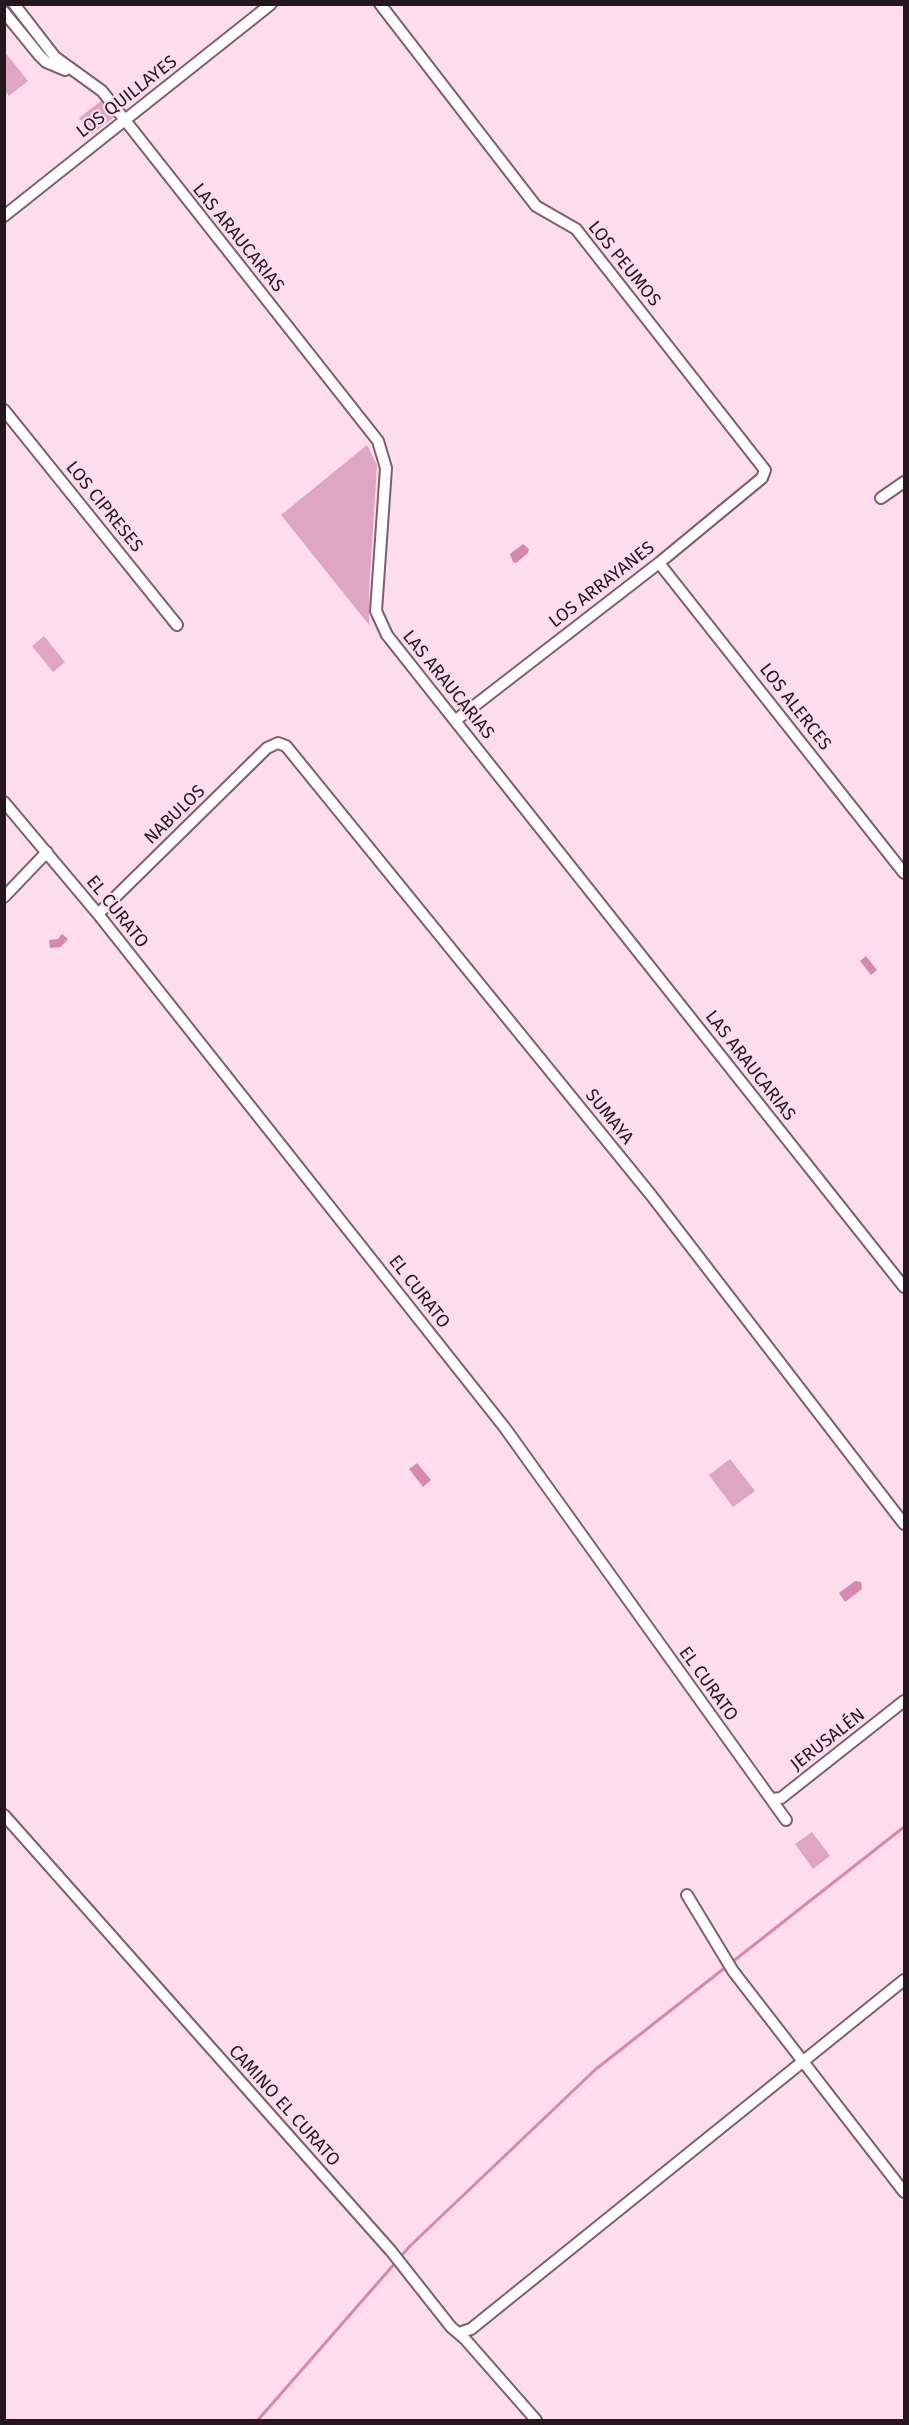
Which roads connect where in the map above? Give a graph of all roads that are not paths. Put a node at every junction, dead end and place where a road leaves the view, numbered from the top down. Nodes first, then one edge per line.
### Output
1 (14, 4) edge
2 (271, 4) edge
3 (380, 4) edge
4 (4, 12) edge
5 (74, 73) junction
6 (124, 121) junction
7 (4, 216) edge
8 (4, 410) edge
9 (765, 472) joint
10 (904, 482) edge
11 (881, 498) dead end
12 (659, 563) junction
13 (177, 625) dead end
14 (456, 720) junction
15 (278, 743) joint
16 (4, 802) edge
17 (47, 852) junction
18 (904, 873) edge
19 (4, 897) edge
20 (98, 914) junction
21 (904, 1287) edge
22 (904, 1524) edge
23 (904, 1701) edge
24 (771, 1799) junction
25 (4, 1815) edge
26 (786, 1820) dead end
27 (687, 1895) dead end
28 (904, 1980) edge
29 (802, 2062) junction
30 (904, 2192) edge
31 (459, 2333) junction
32 (537, 2421) edge

1 - 5 street, LAS ARAUCARIAS
2 - 6 street, LOS QUILLAYES
3 - 9 street, LOS PEUMOS
4 - 5 street, LAS ARAUCARIAS
5 - 6 street, LAS ARAUCARIAS
6 - 7 street, LOS QUILLAYES
6 - 14 street, LAS ARAUCARIAS
8 - 13 street, LOS CIPRESES
9 - 12 street, LOS ARRAYANES
10 - 11 street
12 - 14 street, LOS ARRAYANES
12 - 18 street, LOS ALERCES
14 - 21 street, LAS ARAUCARIAS
15 - 20 street, NABULOS
15 - 22 street, SUMAYA
16 - 17 street, EL CURATO
17 - 19 street
17 - 20 street, EL CURATO
20 - 24 street, EL CURATO
23 - 24 street, JERUSALÉN
24 - 26 street, EL CURATO
25 - 31 street, CAMINO EL CURATO
27 - 29 street
28 - 29 street
29 - 30 street
29 - 31 street
31 - 32 street, CAMINO EL CURATO

